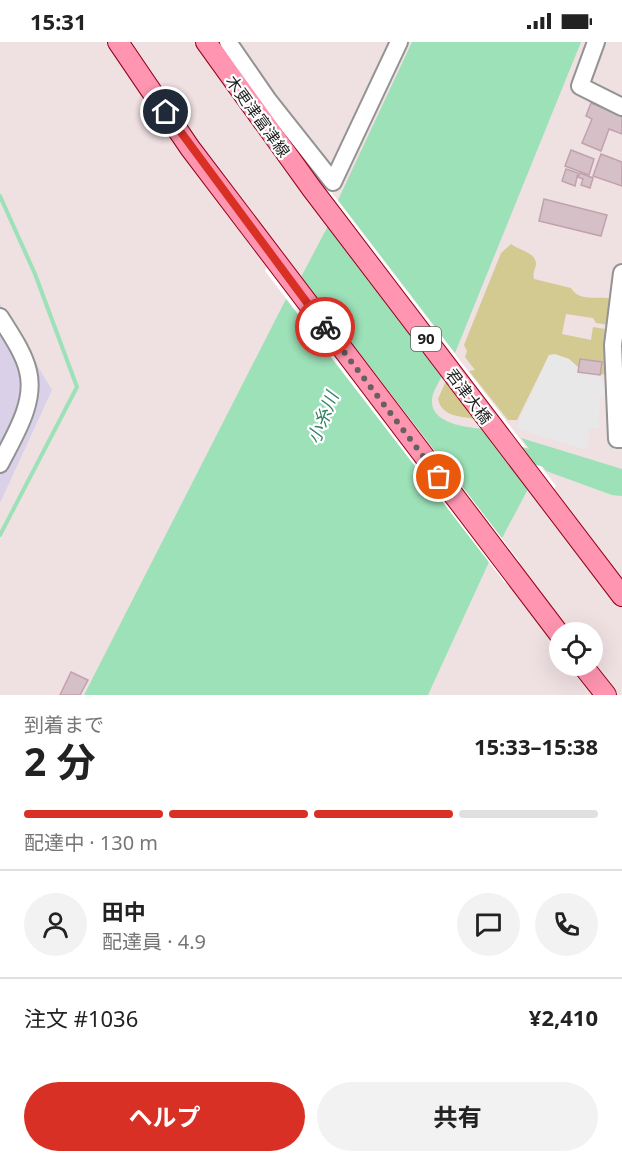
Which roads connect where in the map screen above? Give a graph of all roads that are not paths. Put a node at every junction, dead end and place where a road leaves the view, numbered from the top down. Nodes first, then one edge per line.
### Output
1 (118, 42) edge
2 (206, 42) edge
3 (228, 42) edge
4 (399, 42) edge
5 (596, 42) edge
6 (622, 107) edge
7 (312, 189) joint
8 (622, 273) edge
9 (0, 317) edge
10 (622, 439) edge
11 (0, 464) edge
12 (622, 596) edge
13 (550, 622) edge
14 (591, 676) edge
15 (606, 695) edge

1 - 13 main road
2 - 7 main road, 木更津富津線 / 90
3 - 4 street
5 - 6 street
7 - 12 main road, 君津大橋 / 90
8 - 10 street
9 - 11 street
14 - 15 main road

